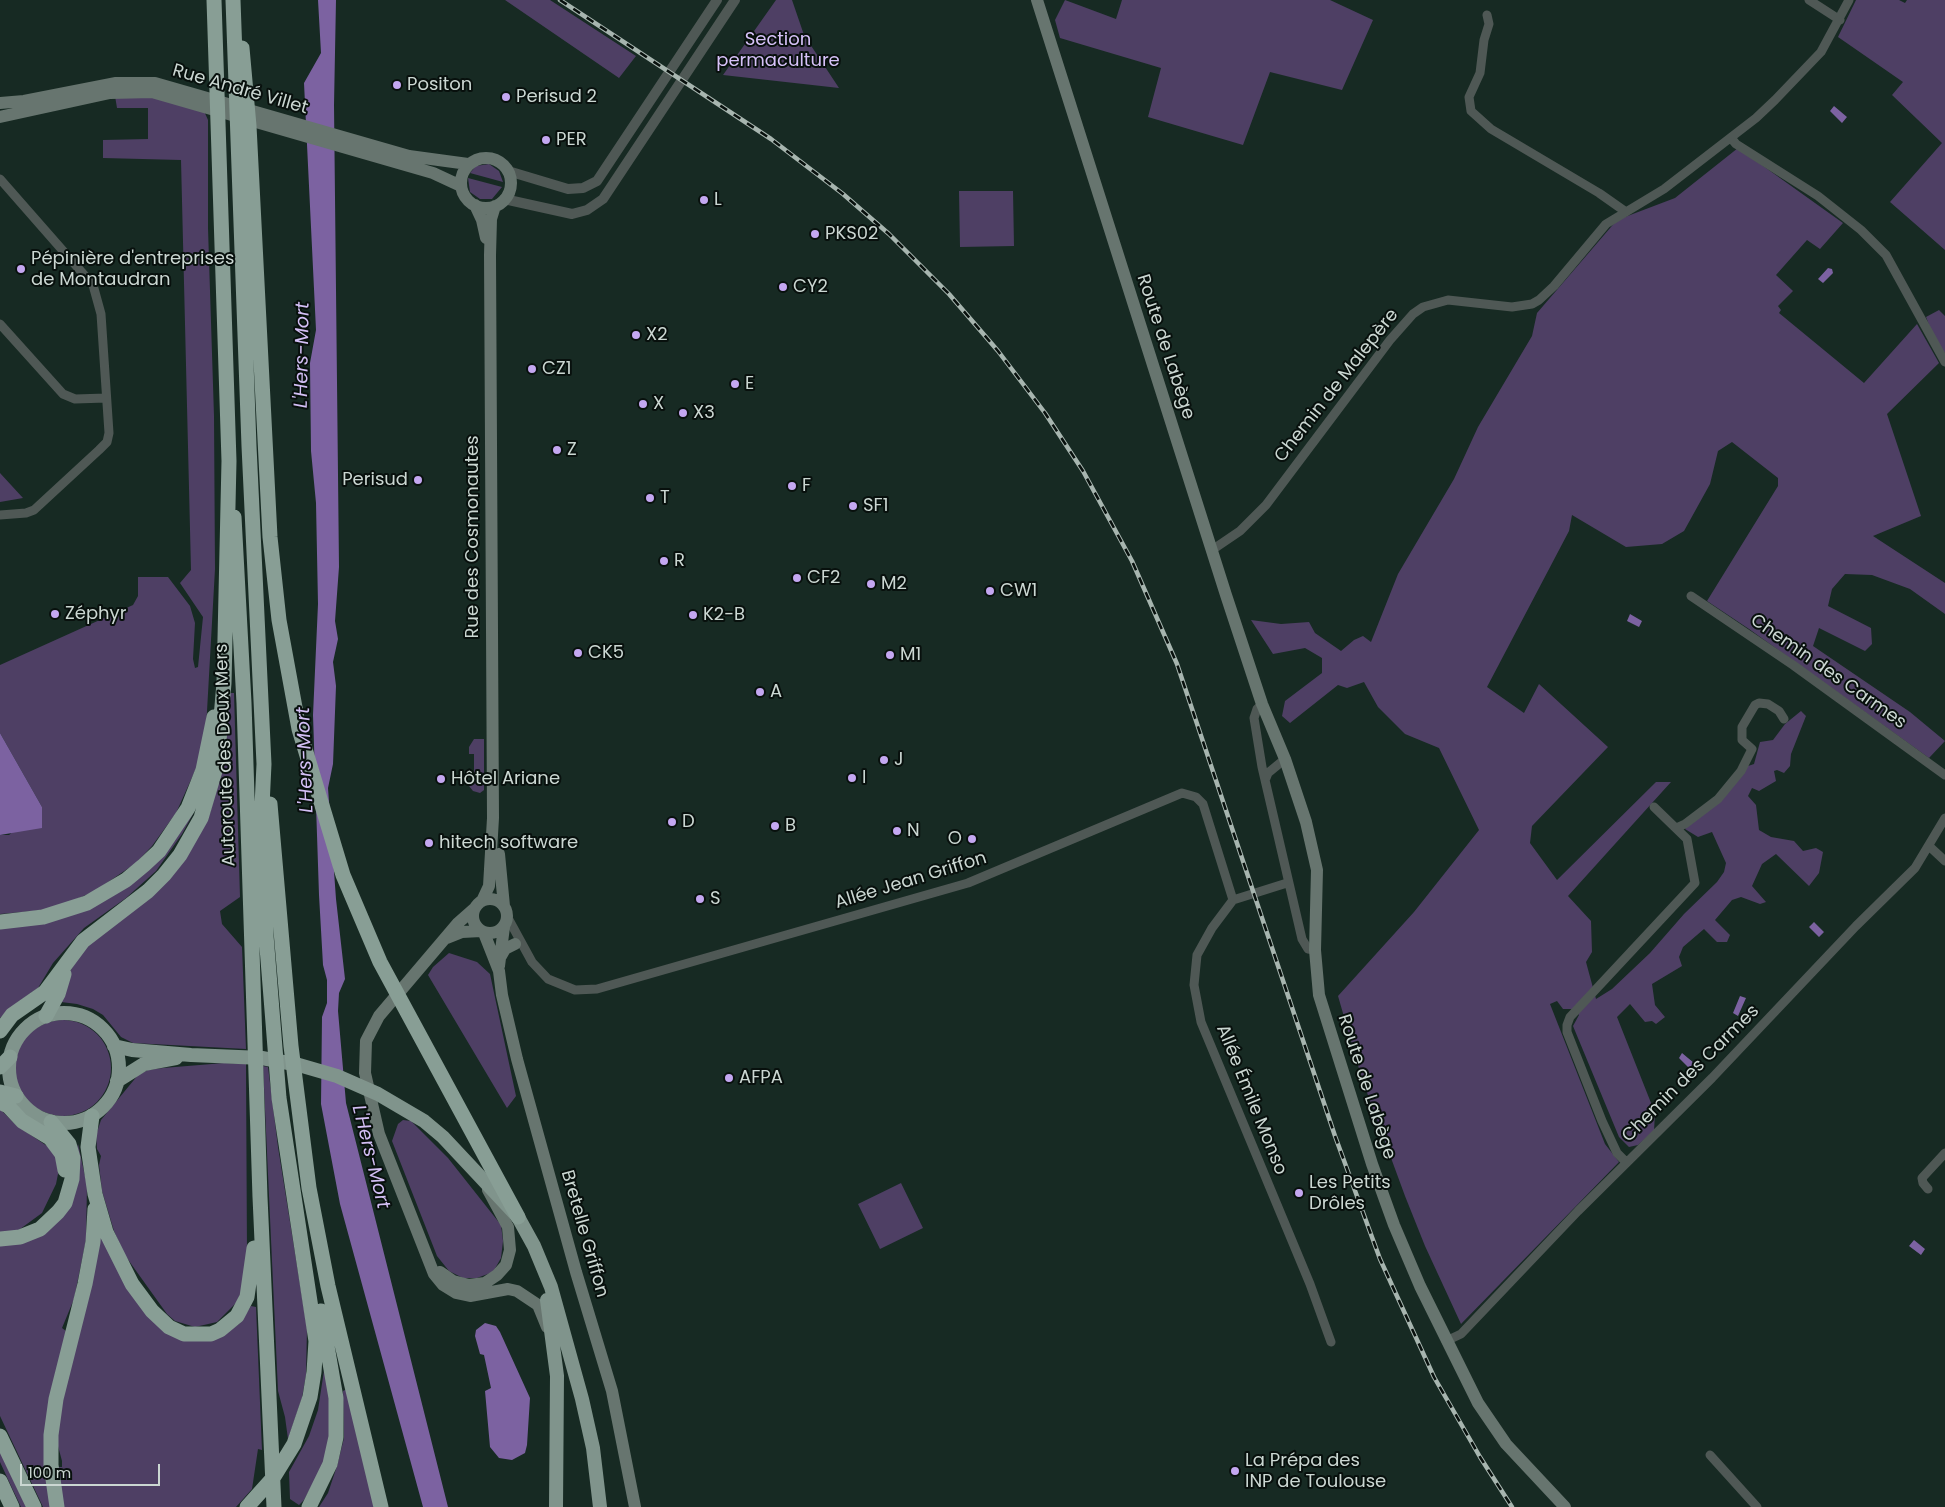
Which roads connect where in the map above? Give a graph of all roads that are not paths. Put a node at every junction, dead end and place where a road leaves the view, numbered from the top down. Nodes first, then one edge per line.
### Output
1 (214, 0) edge
2 (234, 0) edge
3 (717, 0) edge
4 (735, 0) edge
5 (1037, 0) edge
6 (1809, 0) edge
7 (1849, 0) edge
8 (1487, 14) dead end
9 (1840, 20) junction
10 (0, 103) edge
11 (0, 117) edge
12 (243, 125) junction
13 (287, 126) junction
14 (1731, 138) junction
15 (359, 147) junction
16 (468, 164) junction
17 (508, 171) junction
18 (1, 180) edge
19 (461, 186) junction
20 (500, 202) junction
21 (475, 205) junction
22 (1626, 212) junction
23 (490, 255) junction
24 (0, 324) edge
25 (1945, 362) edge
26 (106, 398) junction
27 (229, 461) junction
28 (0, 515) edge
29 (1212, 550) junction
30 (1691, 596) dead end
31 (224, 624) junction
32 (1262, 704) junction
33 (1784, 719) dead end
34 (1285, 759) junction
35 (264, 764) junction
36 (1945, 775) edge
37 (1266, 778) junction
38 (1654, 806) dead end
39 (493, 818) junction
40 (1945, 818) edge
41 (1676, 828) junction
42 (1929, 846) junction
43 (1945, 861) edge
44 (1287, 882) junction
45 (1233, 900) junction
46 (479, 905) junction
47 (0, 922) edge
48 (497, 926) junction
49 (445, 940) junction
50 (518, 945) junction
51 (1315, 950) junction
52 (70, 956) junction
53 (501, 956) junction
54 (499, 971) junction
55 (46, 1016) junction
56 (0, 1031) edge
57 (114, 1046) junction
58 (191, 1055) junction
59 (5, 1062) edge
60 (117, 1082) junction
61 (0, 1092) edge
62 (16, 1096) junction
63 (0, 1102) edge
64 (408, 1111) junction
65 (92, 1116) junction
66 (51, 1122) junction
67 (1945, 1153) edge
68 (1626, 1162) junction
69 (1928, 1189) dead end
70 (488, 1190) junction
71 (70, 1191) junction
72 (95, 1194) junction
73 (260, 1197) junction
74 (518, 1217) junction
75 (299, 1236) junction
76 (0, 1239) edge
77 (422, 1248) junction
78 (552, 1339) junction
79 (1331, 1342) dead end
80 (1446, 1342) junction
81 (0, 1436) edge
82 (1710, 1454) dead end
83 (0, 1481) edge
84 (12, 1507) edge
85 (34, 1507) edge
86 (57, 1507) edge
87 (247, 1507) edge
88 (274, 1507) edge
89 (309, 1507) edge
90 (381, 1507) edge
91 (556, 1507) edge
92 (600, 1507) edge
93 (635, 1507) edge
94 (1565, 1507) edge
95 (1757, 1507) edge

1 - 27 highway
2 - 12 highway
3 - 17 street
4 - 20 street
5 - 29 main road, Route de Labège
6 - 9 street
7 - 9 street, Chemin de Malepère
8 - 22 street
9 - 14 street, Chemin de Malepère
10 - 13 main road, Rue André Villet
11 - 13 main road, Rue André Villet
12 - 35 highway
12 - 74 highway
13 - 15 main road, Rue André Villet
14 - 22 street, Chemin de Malepère
14 - 25 street
15 - 16 main road, Rue André Villet
15 - 19 main road, Rue André Villet
16 - 17 main road
16 - 19 main road
17 - 20 main road
18 - 26 street
19 - 21 main road
20 - 21 main road
20 - 23 main road, Rue des Cosmonautes
21 - 23 main road, Rue des Cosmonautes
22 - 29 street, Chemin de Malepère
23 - 39 main road, Rue des Cosmonautes
24 - 26 street
26 - 28 street
27 - 31 highway
27 - 73 highway, Autoroute des Deux Mers
29 - 32 main road, Route de Labège
30 - 36 street, Chemin des Carmes
31 - 47 highway
31 - 52 highway
32 - 34 main road, Route de Labège
32 - 37 street
33 - 41 street
34 - 37 street
34 - 51 main road, Route de Labège
35 - 75 highway
35 - 90 highway
37 - 44 street
38 - 41 street
39 - 46 main road, Rue des Cosmonautes
39 - 48 main road, Rue des Cosmonautes
40 - 42 street, Chemin des Carmes
41 - 68 street
42 - 43 street
42 - 68 street, Chemin des Carmes
44 - 45 street
44 - 51 street
45 - 50 street, Allée Jean Griffon
45 - 79 street, Allée Émile Monso
46 - 48 main road
46 - 48 main road
46 - 49 main road
48 - 49 main road
48 - 50 street, Allée Jean Griffon
48 - 50 street, Allée Jean Griffon
48 - 53 main road, Bretelle Griffon
48 - 54 main road, Bretelle Griffon
49 - 77 main road
50 - 53 main road
51 - 80 main road, Route de Labège
52 - 55 highway
52 - 56 highway
53 - 54 main road, Bretelle Griffon
54 - 93 main road, Bretelle Griffon
55 - 57 highway
55 - 59 highway
57 - 58 highway
57 - 60 highway
58 - 60 highway
58 - 64 highway
59 - 62 highway
60 - 65 highway
61 - 62 highway
62 - 66 highway
63 - 71 highway
64 - 70 highway
64 - 74 highway
65 - 66 highway
65 - 72 highway
66 - 71 highway
67 - 69 street
68 - 80 street, Chemin des Carmes
70 - 77 main road
70 - 78 highway
71 - 76 highway
72 - 73 highway
72 - 86 highway
73 - 88 highway
74 - 92 highway
75 - 87 highway
75 - 89 highway
77 - 78 main road
78 - 91 highway
80 - 94 main road, Route de Labège
81 - 85 highway
82 - 95 street
83 - 84 highway

